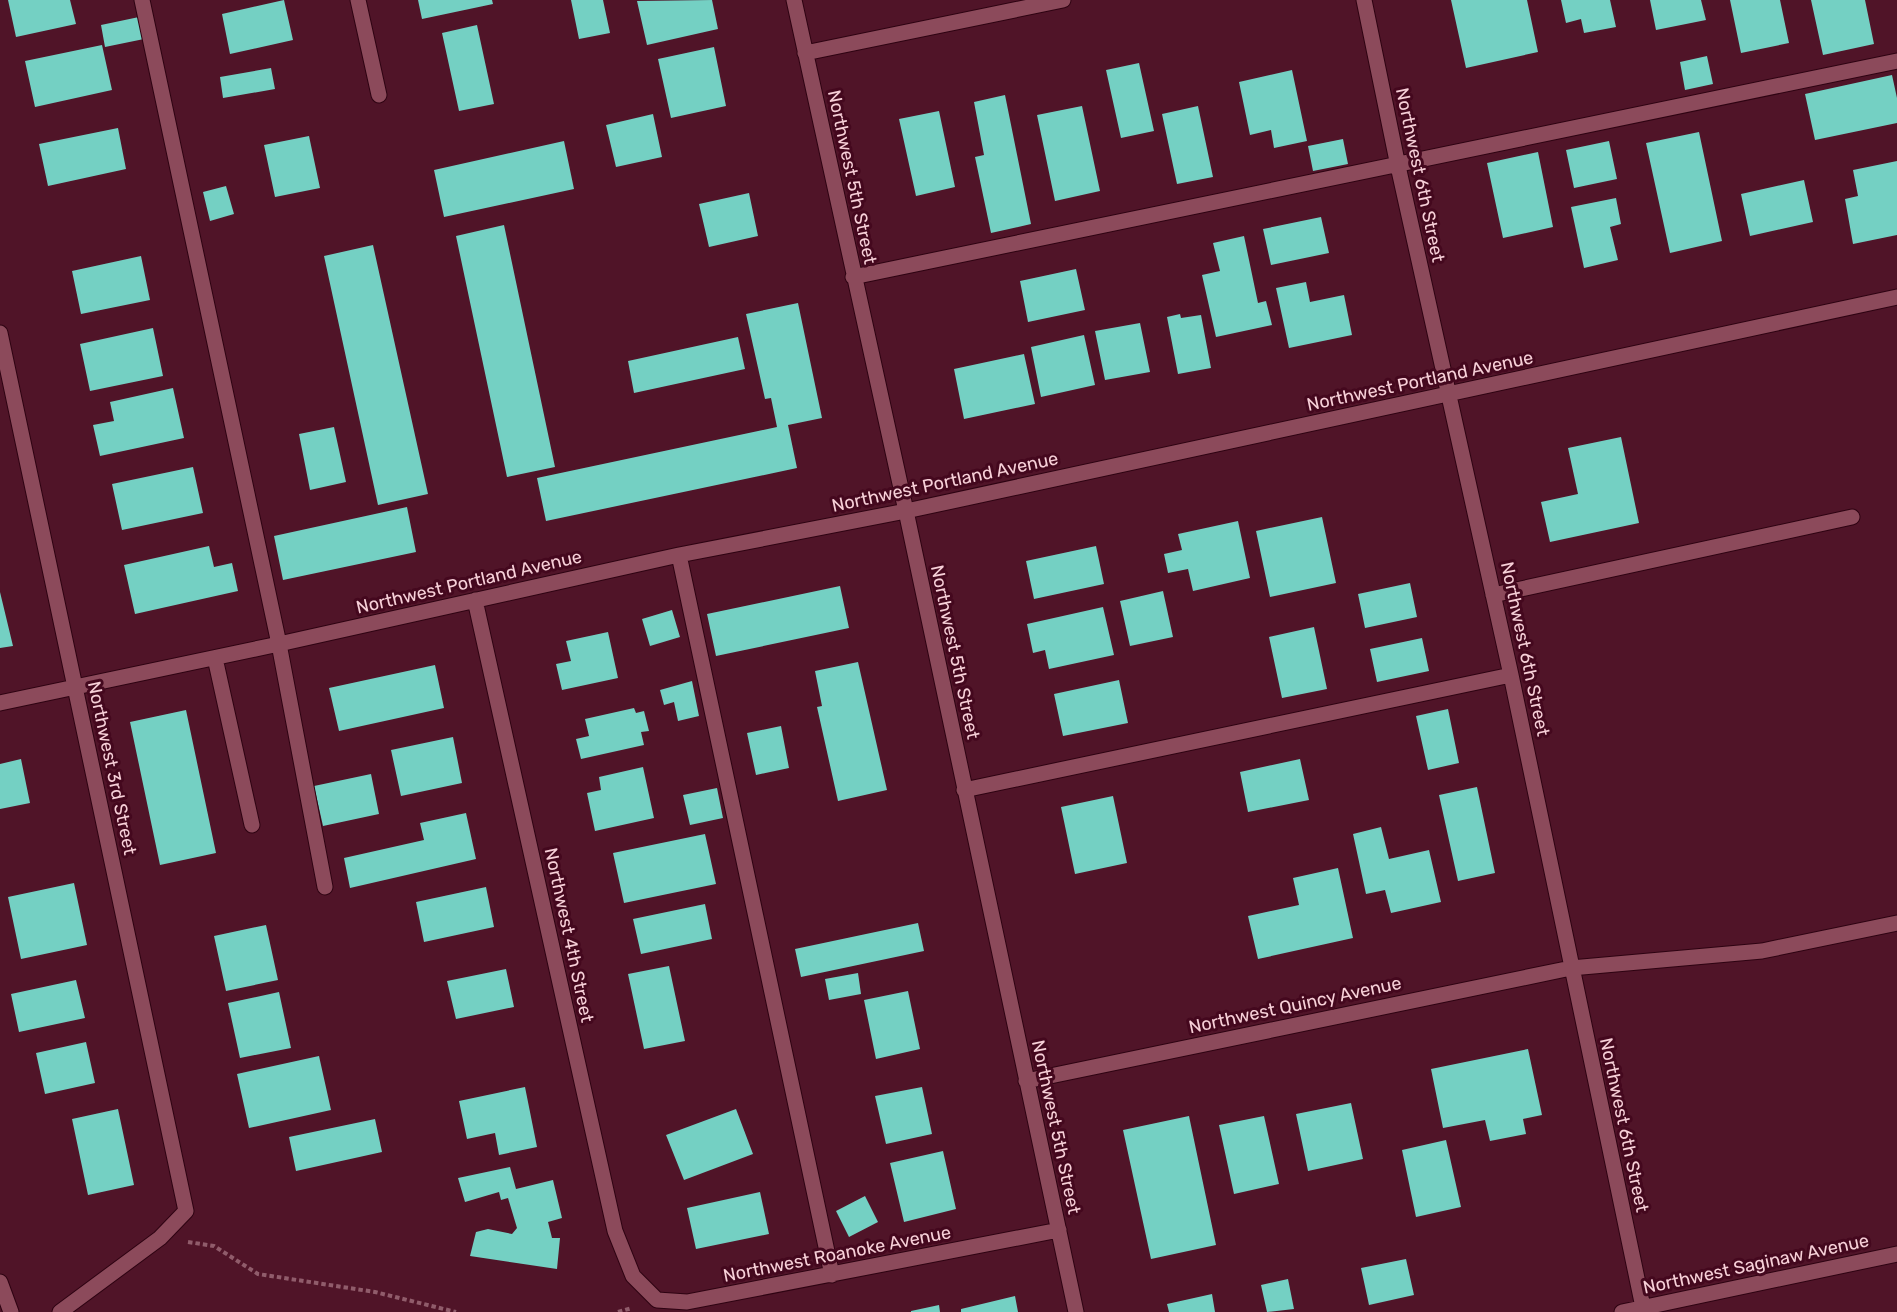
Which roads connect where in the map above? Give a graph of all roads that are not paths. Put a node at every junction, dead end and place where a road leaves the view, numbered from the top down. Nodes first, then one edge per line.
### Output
1 (142, 0) edge
2 (358, 0) edge
3 (794, 0) edge
4 (1063, 0) edge
5 (1364, 0) edge
6 (805, 53) junction
7 (1897, 61) edge
8 (378, 95) dead end
9 (1398, 166) junction
10 (853, 277) junction
11 (1897, 297) edge
12 (0, 333) edge
13 (1448, 394) junction
14 (906, 511) junction
15 (1852, 517) dead end
16 (679, 555) junction
17 (1493, 595) junction
18 (475, 600) junction
19 (279, 644) junction
20 (215, 658) junction
21 (1511, 675) junction
22 (75, 687) junction
23 (0, 703) edge
24 (964, 789) junction
25 (252, 825) dead end
26 (325, 887) dead end
27 (1897, 923) edge
28 (1571, 968) junction
29 (1026, 1081) junction
30 (1059, 1230) junction
31 (1897, 1254) edge
32 (832, 1275) junction
33 (633, 1276) joint
34 (0, 1282) edge
35 (1643, 1310) edge
36 (11, 1312) edge
37 (60, 1312) edge
38 (1076, 1312) edge
39 (1622, 1312) edge

1 - 19 street
2 - 8 street
3 - 6 street, Northwest 5th Street
4 - 6 street
5 - 9 street, Northwest 6th Street
6 - 10 street, Northwest 5th Street
7 - 9 street
9 - 10 street
9 - 13 street, Northwest 6th Street
10 - 14 street, Northwest 5th Street
11 - 13 street, Northwest Portland Avenue
12 - 22 street, Northwest 3rd Street
13 - 14 street, Northwest Portland Avenue
13 - 17 street, Northwest 6th Street
14 - 16 street, Northwest Portland Avenue
14 - 24 street, Northwest 5th Street
15 - 17 street
16 - 18 street, Northwest Portland Avenue
16 - 32 street
17 - 21 street, Northwest 6th Street
18 - 19 street, Northwest Portland Avenue
18 - 33 street, Northwest 4th Street
19 - 20 street, Northwest Portland Avenue
19 - 26 street
20 - 22 street, Northwest Portland Avenue
20 - 25 street
21 - 24 street
21 - 28 street, Northwest 6th Street
22 - 23 street, Northwest Portland Avenue
22 - 37 street, Northwest 3rd Street
24 - 29 street, Northwest 5th Street
27 - 28 street
28 - 29 street, Northwest Quincy Avenue
28 - 35 street, Northwest 6th Street
29 - 30 street, Northwest 5th Street
30 - 32 street, Northwest Roanoke Avenue
30 - 38 street, Northwest 5th Street
31 - 35 street, Northwest Saginaw Avenue
32 - 33 street, Northwest Roanoke Avenue
34 - 36 street
35 - 39 street, Northwest Saginaw Avenue

